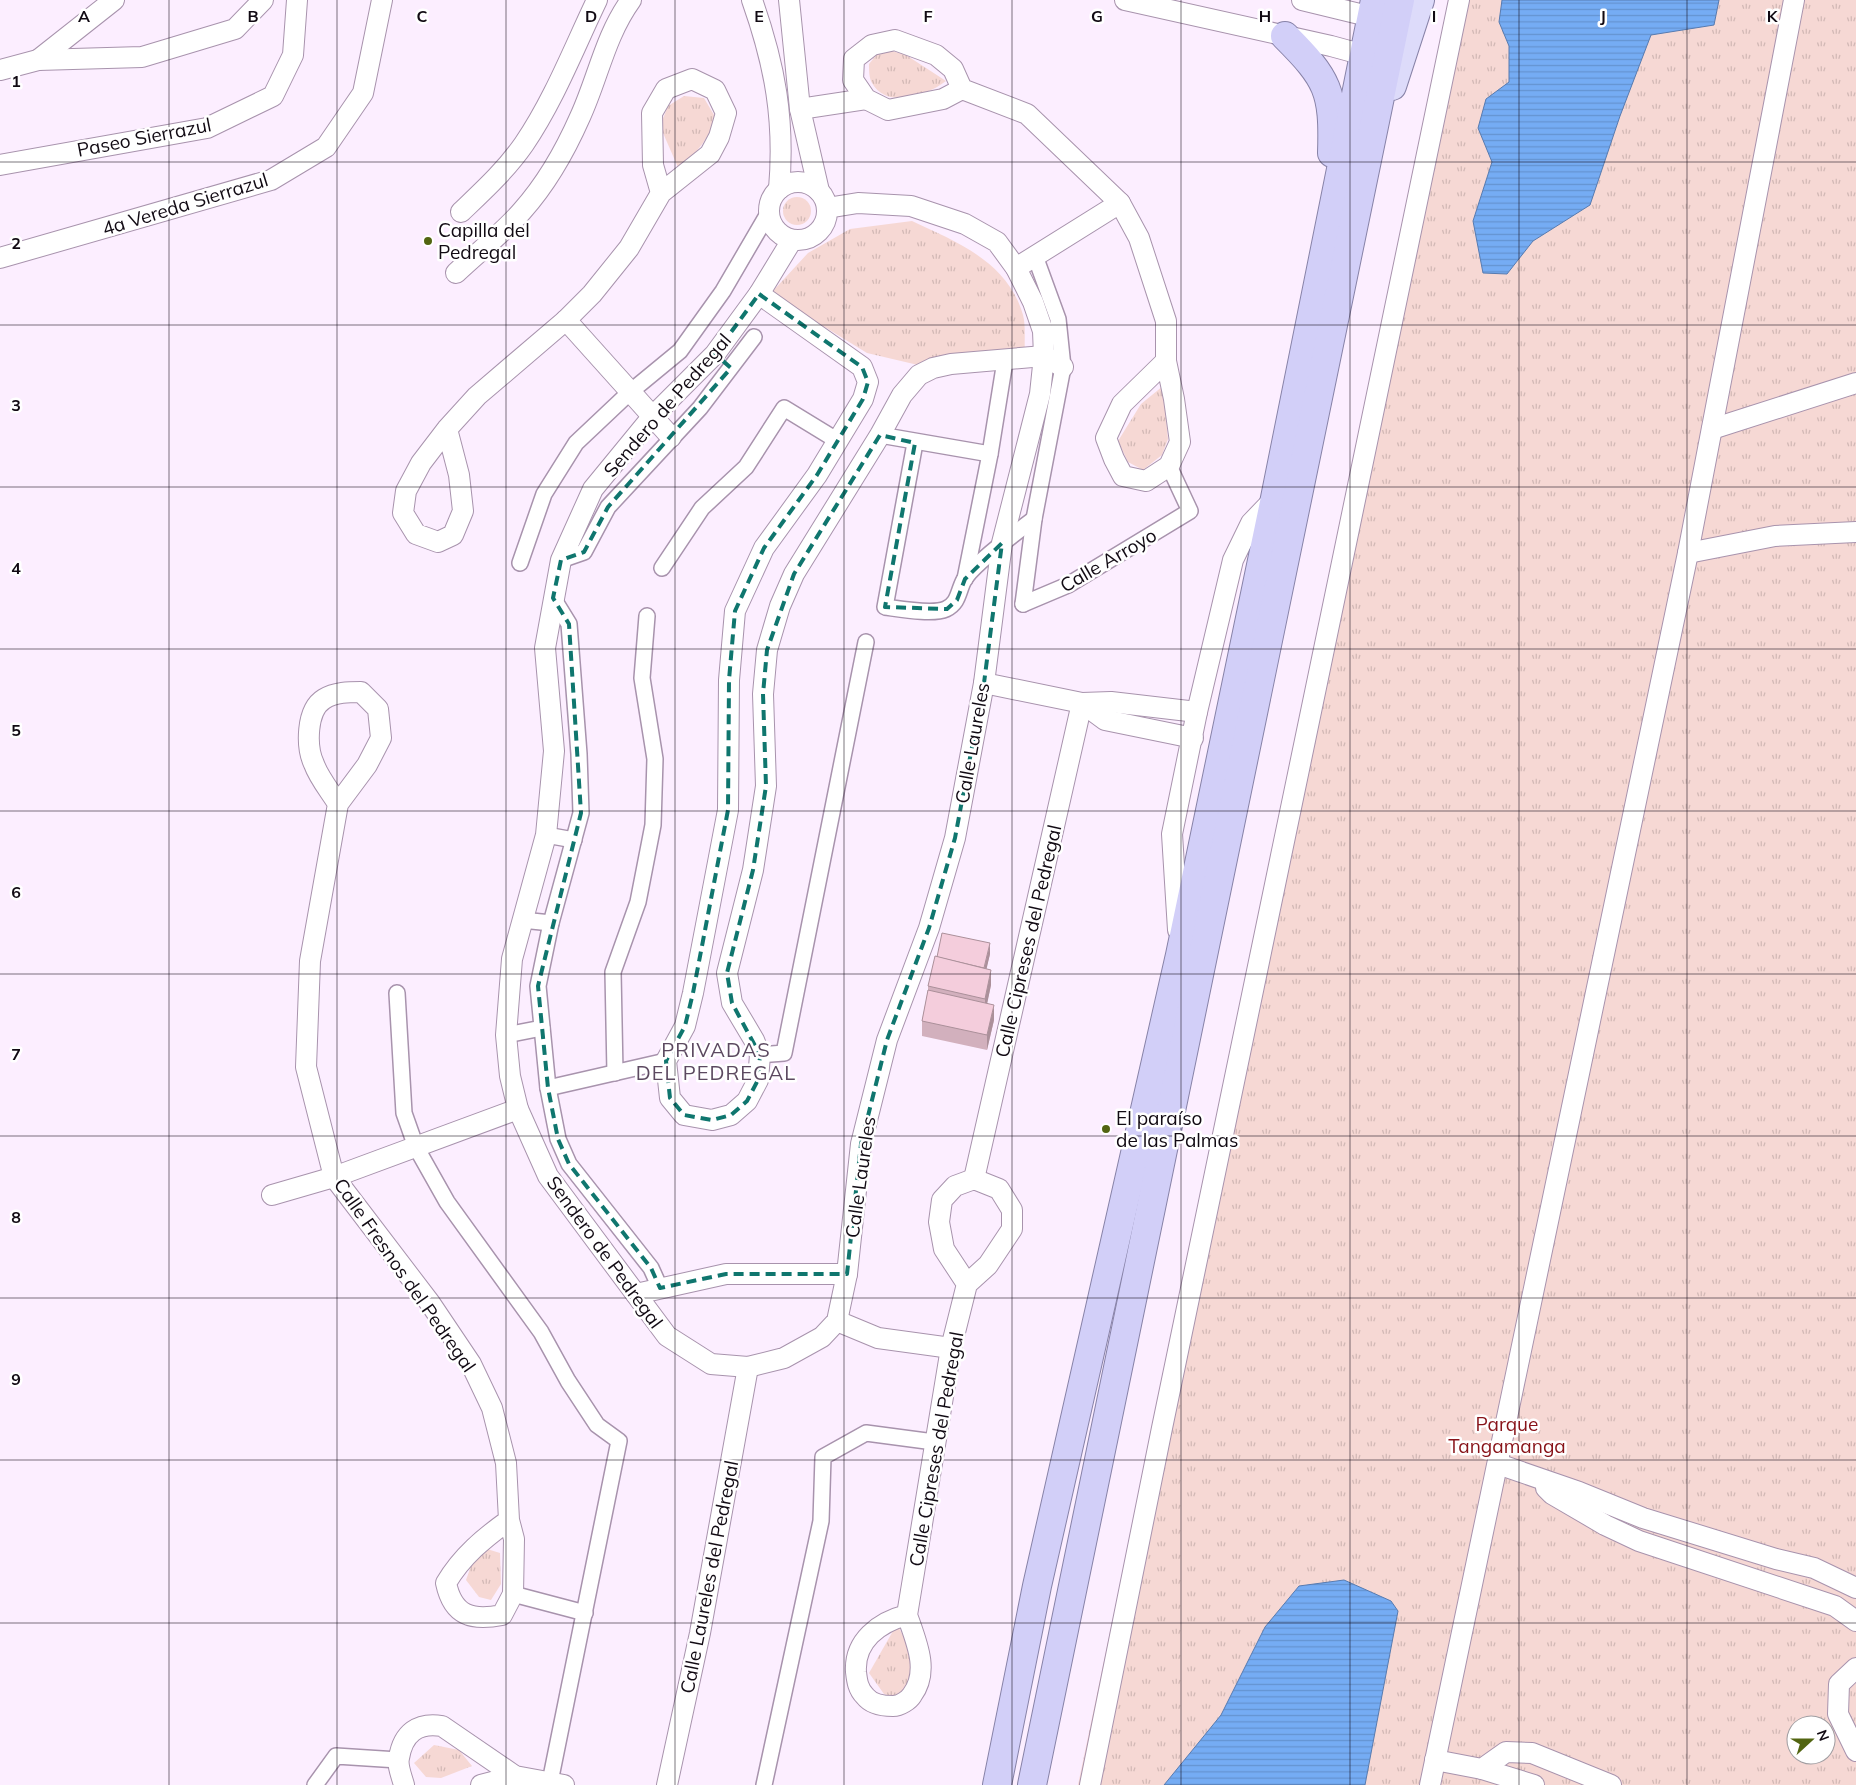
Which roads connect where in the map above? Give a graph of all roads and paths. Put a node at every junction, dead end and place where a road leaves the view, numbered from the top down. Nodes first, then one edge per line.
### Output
1 (114, 0) edge
2 (263, 0) edge
3 (297, 0) edge
4 (382, 0) edge
5 (597, 0) edge
6 (632, 0) edge
7 (752, 0) edge
8 (789, 0) edge
9 (1125, 0) edge
10 (1302, 0) edge
11 (1400, 0) edge
12 (1420, 0) edge
13 (1460, 0) edge
14 (1794, 0) edge
15 (1194, 8) edge
16 (1374, 8) edge
17 (1285, 36) junction
18 (1364, 55) junction
19 (38, 60) junction
20 (0, 70) edge
21 (796, 76) junction
22 (776, 79) junction
23 (962, 89) junction
24 (866, 99) junction
25 (800, 109) junction
26 (0, 165) edge
27 (1362, 175) junction
28 (779, 189) junction
29 (661, 193) junction
30 (823, 199) junction
31 (1120, 203) junction
32 (460, 212) dead end
33 (769, 212) junction
34 (1330, 227) junction
35 (792, 240) junction
36 (1035, 256) junction
37 (0, 258) edge
38 (1016, 268) junction
39 (456, 273) dead end
40 (759, 294) junction
41 (566, 320) junction
42 (754, 337) dead end
43 (680, 351) junction
44 (715, 354) junction
45 (1044, 356) junction
46 (1004, 361) junction
47 (1166, 361) junction
48 (1063, 367) junction
49 (730, 368) junction
50 (698, 372) junction
51 (1856, 383) edge
52 (629, 393) junction
53 (652, 417) junction
54 (448, 429) junction
55 (1712, 429) junction
56 (880, 435) junction
57 (671, 437) junction
58 (838, 441) junction
59 (915, 443) junction
60 (990, 454) junction
61 (1170, 466) junction
62 (593, 489) junction
63 (1275, 498) junction
64 (608, 507) junction
65 (1034, 519) junction
66 (1856, 532) edge
67 (1002, 543) junction
68 (1688, 552) junction
69 (561, 560) junction
70 (520, 563) dead end
71 (662, 568) dead end
72 (965, 579) junction
73 (552, 598) junction
74 (647, 616) dead end
75 (866, 642) dead end
76 (545, 648) junction
77 (571, 654) junction
78 (984, 683) junction
79 (1082, 703) junction
80 (1197, 712) junction
81 (1192, 738) junction
82 (554, 751) junction
83 (579, 754) junction
84 (338, 804) junction
85 (546, 835) junction
86 (574, 840) junction
87 (522, 920) junction
88 (551, 923) junction
89 (1180, 955) junction
90 (397, 993) dead end
91 (542, 1028) junction
92 (506, 1035) junction
93 (760, 1055) junction
94 (666, 1061) junction
95 (615, 1073) junction
96 (548, 1088) junction
97 (518, 1110) junction
98 (416, 1147) junction
99 (569, 1164) junction
100 (548, 1176) junction
101 (334, 1177) junction
102 (974, 1179) junction
103 (272, 1194) dead end
104 (847, 1274) junction
105 (968, 1284) junction
106 (660, 1288) junction
107 (636, 1294) junction
108 (837, 1321) junction
109 (951, 1348) junction
110 (748, 1367) junction
111 (934, 1442) junction
112 (1498, 1464) junction
113 (1535, 1477) junction
114 (509, 1520) junction
115 (1856, 1588) edge
116 (513, 1594) junction
117 (585, 1613) junction
118 (908, 1615) dead end
119 (1856, 1621) edge
120 (1856, 1668) edge
121 (1856, 1750) edge
122 (398, 1760) junction
123 (1435, 1760) junction
124 (1482, 1769) junction
125 (515, 1776) junction
126 (557, 1784) edge
127 (315, 1785) edge
128 (404, 1785) edge
129 (480, 1785) edge
130 (667, 1785) edge
131 (764, 1785) edge
132 (997, 1785) edge
133 (1032, 1785) edge
134 (1090, 1785) edge
135 (1430, 1785) edge
136 (1534, 1785) edge
137 (1611, 1785) edge

1 - 19 street
2 - 19 street
3 - 26 street, Paseo Sierrazul
4 - 37 street, 4a Vereda Sierrazul
5 - 32 street
6 - 39 street
7 - 22 street
8 - 21 street
9 - 15 street
10 - 16 street
11 - 27 highway
12 - 27 main road
13 - 134 street
14 - 55 street
15 - 17 street
16 - 18 highway
17 - 18 street
17 - 34 highway
18 - 34 highway
19 - 20 street
21 - 22 street
21 - 25 street
22 - 28 street
23 - 24 street
23 - 24 street
23 - 31 street
24 - 25 street
25 - 30 street
27 - 133 highway
28 - 30 street
28 - 33 street
29 - 29 street
29 - 41 street
30 - 35 street
30 - 38 street, Calle Laureles
31 - 36 street
31 - 47 street
33 - 35 street
33 - 43 street
34 - 63 highway
35 - 40 street, Sendero de Pedregal
36 - 38 street
36 - 48 street
38 - 45 street, Calle Laureles
40 - 44 street, Sendero de Pedregal
40 - 58 street
41 - 52 street
41 - 54 street
42 - 49 street
43 - 50 street
43 - 52 street
44 - 49 street
44 - 50 street, Sendero de Pedregal
45 - 46 street
45 - 48 street
45 - 67 street, Calle Laureles
46 - 56 street
46 - 60 street
47 - 61 street
47 - 61 street
48 - 65 street
49 - 57 street
50 - 53 street, Sendero de Pedregal
51 - 55 street
52 - 53 street
52 - 70 street
53 - 57 street
53 - 62 street, Sendero de Pedregal
54 - 54 street
55 - 68 street
56 - 59 street
56 - 93 street
57 - 64 street
58 - 71 street
58 - 94 street
59 - 60 street
59 - 72 street
60 - 72 street
61 - 65 street, Calle Arroyo
62 - 64 street
62 - 69 street, Sendero de Pedregal
63 - 80 street
63 - 89 highway
64 - 69 street
65 - 67 street
66 - 68 street
67 - 72 street
67 - 78 street, Calle Laureles
68 - 112 street
69 - 73 street, Sendero de Pedregal
73 - 76 street, Sendero de Pedregal
73 - 77 street
74 - 95 street
75 - 93 street
76 - 77 street
76 - 82 street, Sendero de Pedregal
77 - 83 street
78 - 79 street
78 - 104 street, Calle Laureles
79 - 80 street
79 - 81 street
79 - 102 street, Calle Cipreses del Pedregal
80 - 81 street
81 - 89 street
82 - 83 street
82 - 85 street, Sendero de Pedregal
83 - 86 street
84 - 84 street, Calle Fresnos del Pedregal
84 - 101 street, Calle Fresnos del Pedregal
85 - 86 street
85 - 87 street, Sendero de Pedregal
86 - 88 street
87 - 88 street
87 - 92 street, Sendero de Pedregal
88 - 91 street
89 - 132 highway
90 - 98 street
91 - 92 street
91 - 96 street
92 - 97 street, Sendero de Pedregal
93 - 94 street
94 - 95 street
95 - 96 street
96 - 99 street
97 - 98 street
97 - 100 street, Sendero de Pedregal
98 - 101 street
98 - 117 street
99 - 100 street
99 - 106 street
100 - 107 street, Sendero de Pedregal
101 - 103 street
101 - 114 street, Calle Fresnos del Pedregal
102 - 105 street
102 - 105 street
104 - 106 street
104 - 108 street, Calle Laureles
105 - 109 street, Calle Cipreses del Pedregal
106 - 107 street
107 - 110 street, Sendero de Pedregal
108 - 109 street
108 - 110 street
109 - 111 street, Calle Cipreses del Pedregal
110 - 130 street, Calle Laureles del Pedregal
111 - 118 street, Calle Cipreses del Pedregal
111 - 131 street
112 - 113 street
112 - 123 street
113 - 115 street
113 - 119 street
114 - 116 street, Calle Fresnos del Pedregal
114 - 116 street
116 - 117 street
117 - 126 street
120 - 121 street
122 - 125 street
122 - 127 street
122 - 128 street
123 - 124 street
123 - 135 street
124 - 136 street
124 - 137 street
125 - 126 street
125 - 129 street

